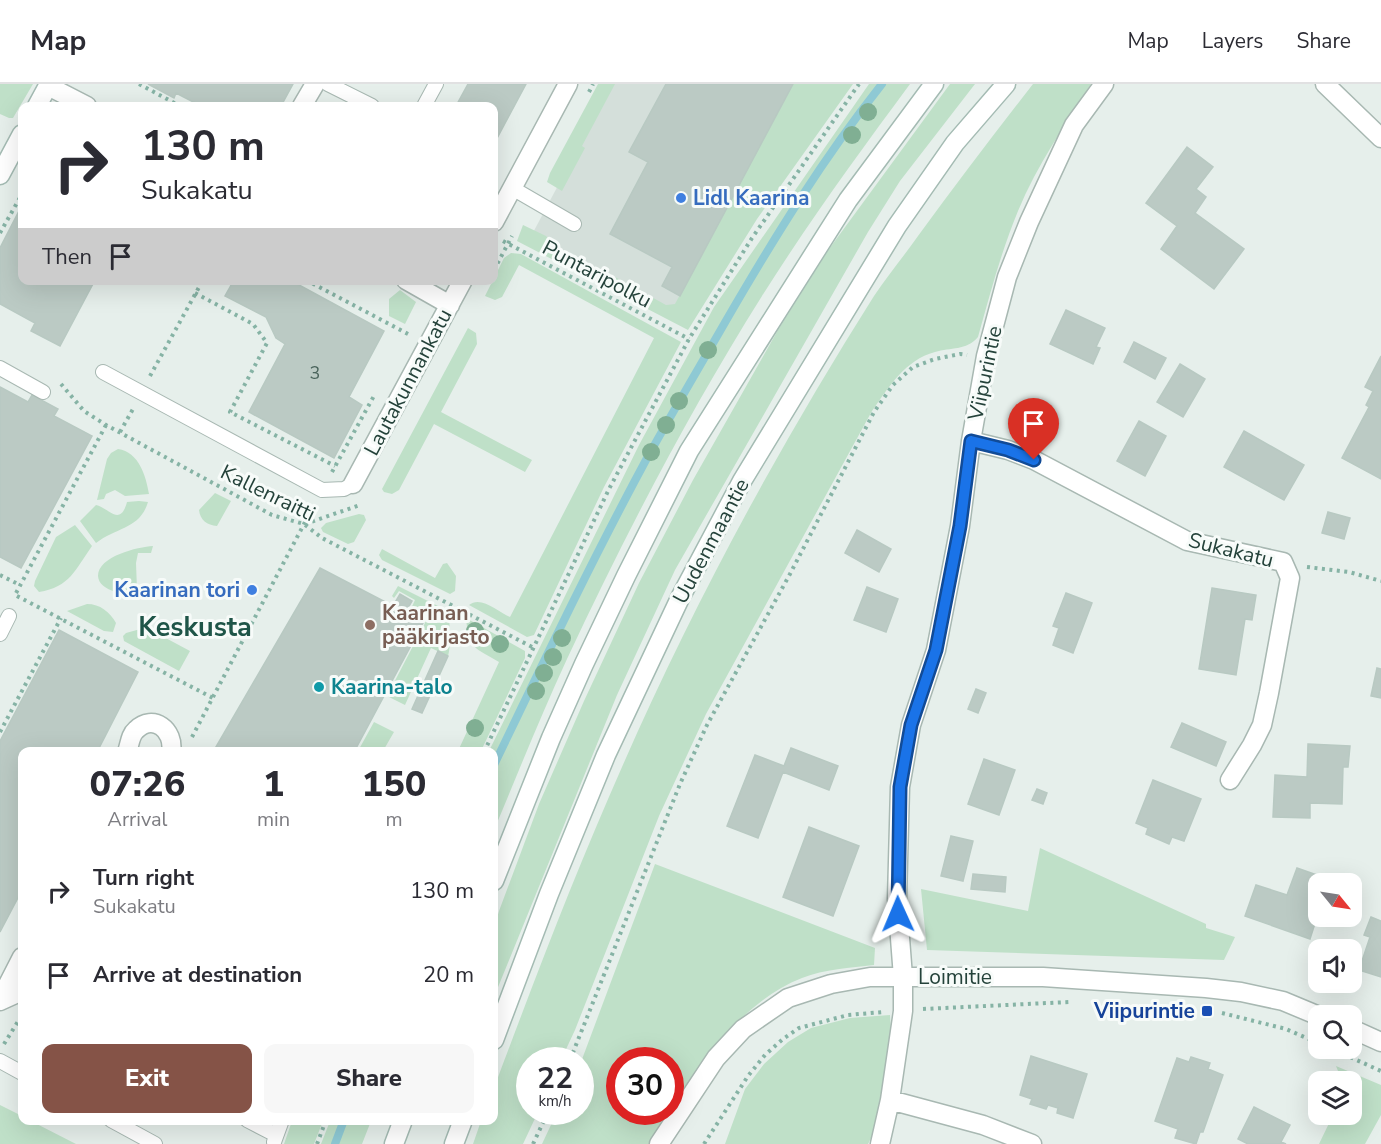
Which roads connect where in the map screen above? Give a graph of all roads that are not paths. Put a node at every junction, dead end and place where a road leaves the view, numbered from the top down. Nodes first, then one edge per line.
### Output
1 (315, 84) edge
2 (328, 84) edge
3 (436, 84) edge
4 (568, 84) edge
5 (934, 84) edge
6 (1006, 84) edge
7 (1104, 84) edge
8 (1325, 84) edge
9 (49, 85) edge
10 (39, 102) edge
11 (80, 102) edge
12 (304, 102) edge
13 (364, 102) edge
14 (425, 102) edge
15 (1381, 138) edge
16 (18, 142) edge
17 (0, 176) edge
18 (512, 188) junction
19 (574, 224) dead end
20 (498, 227) edge
21 (415, 285) edge
22 (460, 285) edge
23 (450, 305) junction
24 (0, 368) edge
25 (103, 372) dead end
26 (44, 392) dead end
27 (971, 441) junction
28 (353, 484) joint
29 (9, 616) dead end
30 (0, 634) edge
31 (129, 747) edge
32 (172, 747) edge
33 (1230, 780) dead end
34 (498, 871) edge
35 (18, 965) edge
36 (903, 977) junction
37 (18, 993) edge
38 (0, 1000) edge
39 (1308, 1012) edge
40 (498, 1029) edge
41 (1362, 1033) edge
42 (1381, 1042) edge
43 (0, 1061) edge
44 (18, 1066) edge
45 (890, 1100) junction
46 (120, 1125) edge
47 (254, 1125) edge
48 (280, 1125) edge
49 (401, 1125) edge
50 (461, 1125) edge
51 (275, 1140) edge
52 (155, 1144) edge
53 (394, 1144) edge
54 (454, 1144) edge
55 (659, 1144) edge
56 (880, 1144) edge
57 (1032, 1144) edge

1 - 12 street
2 - 13 lane
3 - 14 lane
4 - 18 street
5 - 34 street
6 - 40 street, Uudenmaantie
7 - 27 street, Viipurintie
8 - 15 street
9 - 10 street
9 - 11 street
16 - 17 street
18 - 19 lane
18 - 20 street
21 - 23 street
22 - 23 street, Lautakunnankatu
23 - 28 street, Lautakunnankatu
24 - 26 lane
25 - 28 lane
27 - 33 street, Sukakatu
27 - 36 street, Viipurintie
29 - 30 lane
31 - 32 street
35 - 38 street
36 - 39 street, Loimitie
36 - 45 street, Viipurintie
36 - 55 street, Loimitie
37 - 38 street
41 - 42 street
43 - 44 lane
45 - 56 street, Viipurintie
45 - 57 street
46 - 52 lane
47 - 51 lane
48 - 51 lane
49 - 53 street
50 - 54 street

